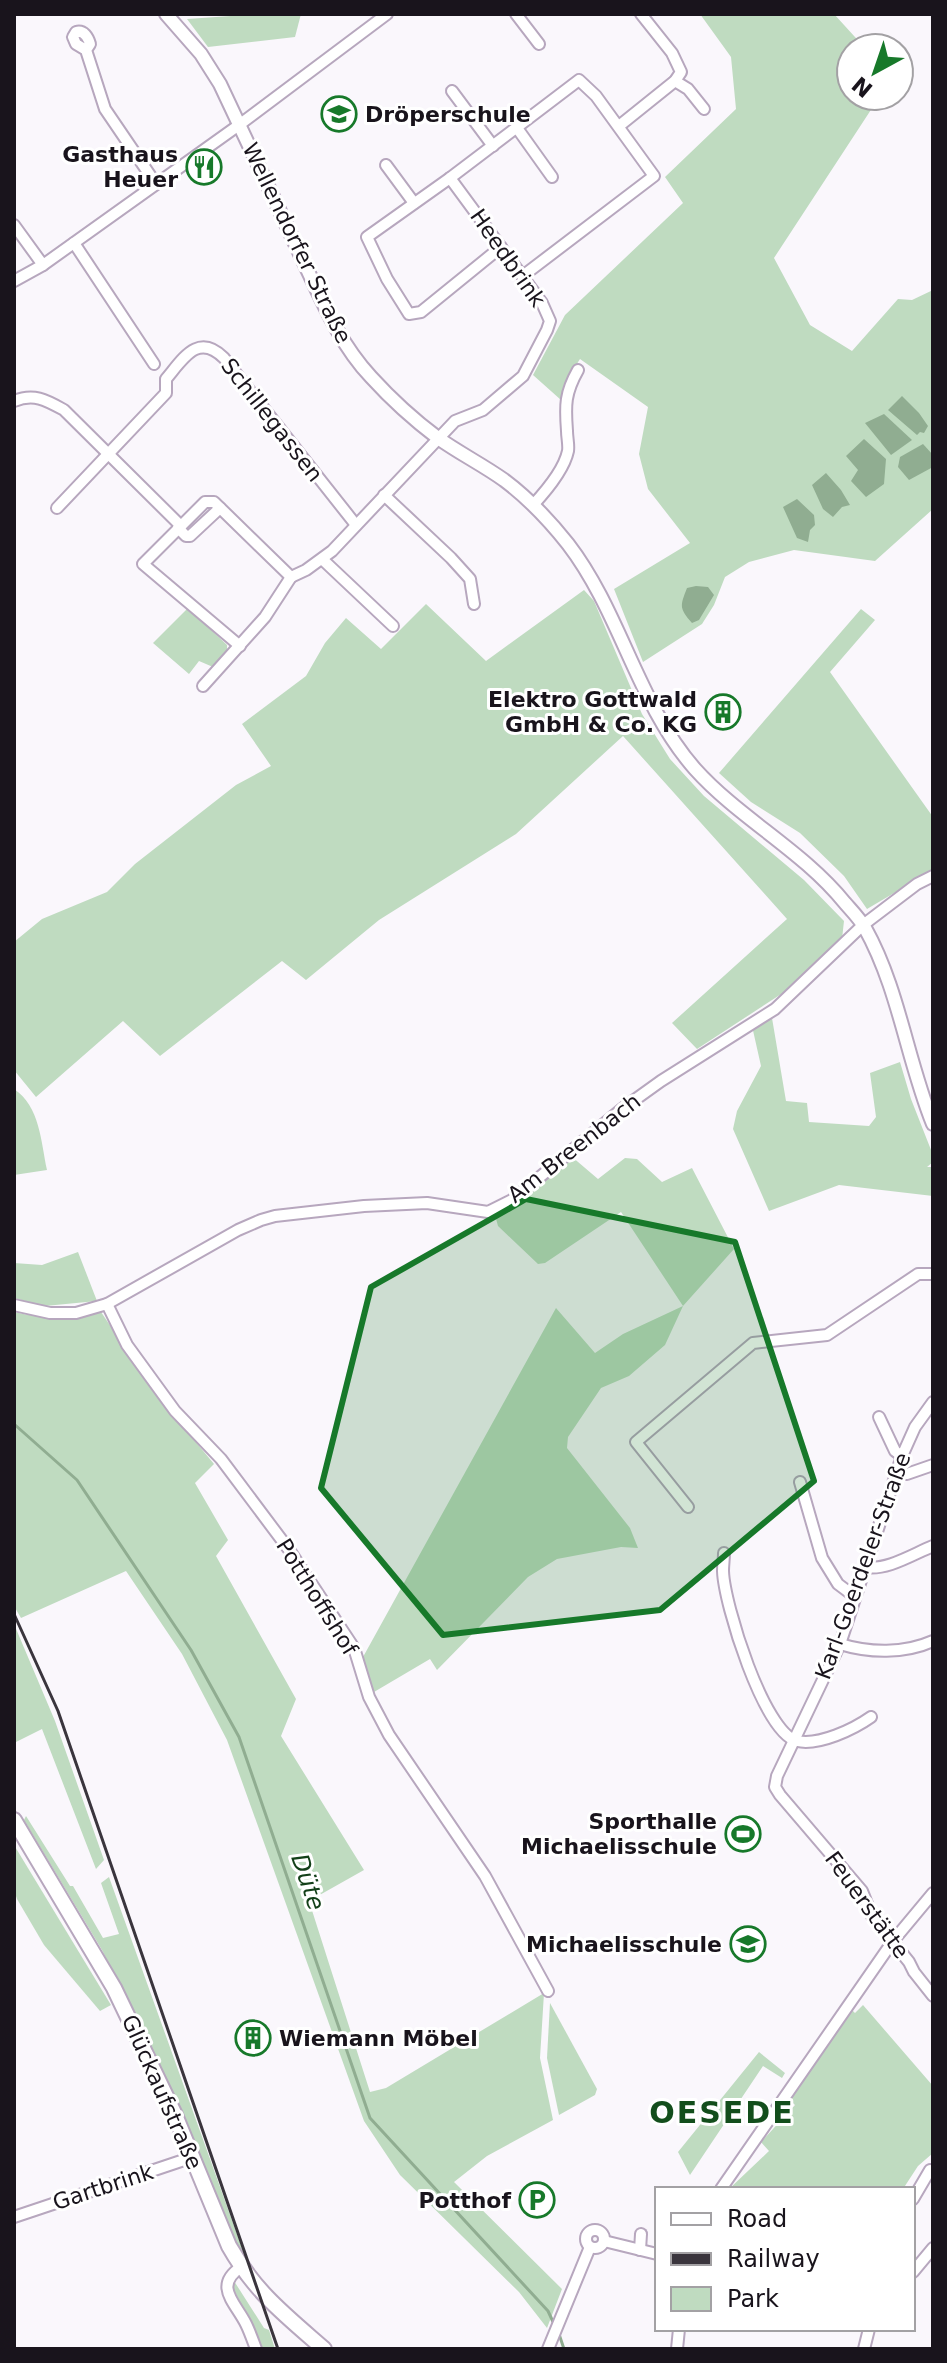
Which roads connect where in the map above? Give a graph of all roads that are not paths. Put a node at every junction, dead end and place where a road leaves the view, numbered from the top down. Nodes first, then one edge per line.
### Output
1 (166, 14) edge
2 (387, 14) edge
3 (516, 14) edge
4 (641, 14) edge
5 (539, 44) dead end
6 (86, 50) dead end
7 (675, 81) junction
8 (452, 91) dead end
9 (704, 109) dead end
10 (239, 125) junction
11 (619, 126) junction
12 (517, 128) junction
13 (493, 146) junction
14 (386, 165) dead end
15 (552, 177) dead end
16 (450, 178) junction
17 (156, 184) junction
18 (414, 203) junction
19 (14, 225) edge
20 (74, 243) junction
21 (501, 247) junction
22 (43, 265) junction
23 (524, 275) junction
24 (14, 281) edge
25 (154, 364) dead end
26 (578, 370) dead end
27 (14, 401) edge
28 (439, 438) junction
29 (109, 454) junction
30 (384, 495) junction
31 (533, 505) junction
32 (57, 508) dead end
33 (356, 525) junction
34 (179, 527) junction
35 (322, 559) junction
36 (291, 577) junction
37 (474, 604) dead end
38 (393, 626) dead end
39 (240, 646) junction
40 (203, 686) dead end
41 (933, 876) edge
42 (863, 925) junction
43 (933, 1124) edge
44 (933, 1274) edge
45 (107, 1304) junction
46 (14, 1305) edge
47 (933, 1402) edge
48 (879, 1417) dead end
49 (902, 1456) junction
50 (933, 1465) edge
51 (898, 1472) junction
52 (800, 1482) dead end
53 (688, 1507) dead end
54 (933, 1546) edge
55 (724, 1553) dead end
56 (865, 1567) junction
57 (854, 1596) junction
58 (933, 1641) edge
59 (840, 1644) junction
60 (871, 1717) dead end
61 (795, 1741) junction
62 (777, 1776) joint
63 (14, 1820) edge
64 (933, 1893) edge
65 (893, 1941) junction
66 (548, 1991) dead end
67 (933, 1996) edge
68 (193, 2157) junction
69 (930, 2170) dead end
70 (722, 2187) edge
71 (915, 2196) edge
72 (14, 2217) edge
73 (641, 2234) dead end
74 (604, 2241) junction
75 (590, 2247) junction
76 (933, 2248) edge
77 (640, 2250) junction
78 (655, 2254) edge
79 (241, 2267) junction
80 (915, 2270) edge
81 (549, 2347) edge
82 (256, 2349) edge
83 (324, 2349) edge

1 - 10 street, Wellendorfer Straße
2 - 10 street
3 - 5 street
4 - 7 street
6 - 17 street
7 - 9 street
7 - 11 street
8 - 13 street
10 - 17 street
10 - 28 street, Wellendorfer Straße
11 - 12 street
11 - 23 street
12 - 13 street
12 - 15 street
13 - 16 street
14 - 18 street
16 - 18 street
16 - 21 street, Heedbrink
17 - 20 street
18 - 21 street
19 - 22 street
20 - 22 street
20 - 25 street
21 - 23 street, Heedbrink
22 - 24 street
23 - 28 street, Heedbrink
26 - 31 street
27 - 29 street
28 - 30 street, Heedbrink
28 - 31 street, Wellendorfer Straße
29 - 32 street
29 - 33 street, Schillegassen
29 - 34 street
30 - 33 street, Heedbrink
30 - 37 street
31 - 42 street, Wellendorfer Straße
33 - 35 street, Heedbrink
34 - 36 street
34 - 39 street
35 - 36 street, Heedbrink
35 - 38 street
36 - 39 street
39 - 40 street
41 - 42 street, Am Breenbach
42 - 43 street, Wellendorfer Straße
42 - 45 street, Am Breenbach
44 - 53 street
45 - 46 street, Am Breenbach
45 - 66 street, Potthoffshof
47 - 49 street, Karl-Goerdeler-Straße
48 - 49 street
49 - 51 street, Karl-Goerdeler-Straße
50 - 51 street
51 - 56 street, Karl-Goerdeler-Straße
52 - 57 street
54 - 56 street
55 - 61 street
56 - 57 street, Karl-Goerdeler-Straße
57 - 59 street, Karl-Goerdeler-Straße
58 - 59 street
59 - 61 street, Karl-Goerdeler-Straße
60 - 61 street
61 - 62 street, Karl-Goerdeler-Straße
62 - 65 street, Feuerstätte
63 - 68 main road, Glückaufstraße
64 - 65 street
65 - 67 street, Feuerstätte
65 - 70 street
68 - 72 street, Gartbrink
68 - 79 main road, Glückaufstraße
69 - 71 street
73 - 77 street
74 - 75 street
74 - 75 street
74 - 77 street
75 - 81 street
76 - 80 street
77 - 78 street
79 - 82 street
79 - 83 main road, Glückaufstraße

